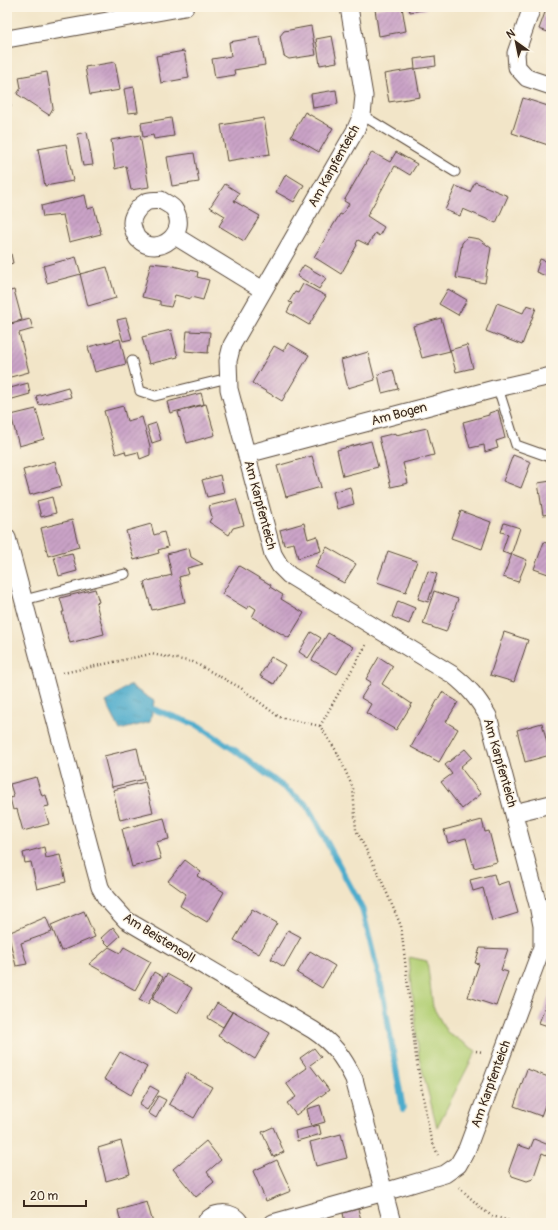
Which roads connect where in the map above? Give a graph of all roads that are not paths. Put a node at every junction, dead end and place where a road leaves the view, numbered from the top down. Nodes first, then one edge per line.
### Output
1 (185, 7) edge
2 (350, 7) edge
3 (532, 7) edge
4 (7, 38) edge
5 (551, 86) edge
6 (362, 115) junction
7 (455, 172) dead end
8 (175, 236) dead end
9 (263, 290) junction
10 (132, 361) dead end
11 (551, 376) edge
12 (228, 378) junction
13 (498, 388) junction
14 (246, 454) junction
15 (547, 456) dead end
16 (7, 538) edge
17 (125, 574) dead end
18 (24, 600) junction
19 (551, 804) edge
20 (514, 813) junction
21 (384, 1192) junction
22 (204, 1223) edge
23 (240, 1223) edge
24 (273, 1223) edge
25 (392, 1223) edge

1 - 4 street
2 - 6 street, Am Karpfenteich
3 - 5 street
6 - 7 lane
6 - 9 street, Am Karpfenteich
8 - 9 street
9 - 12 street, Am Karpfenteich
10 - 12 lane
11 - 13 street, Am Bogen
12 - 14 street, Am Karpfenteich
13 - 14 street, Am Bogen
13 - 15 lane
14 - 20 street, Am Karpfenteich
16 - 18 street, Am Beistensoll
17 - 18 lane
18 - 21 street, Am Beistensoll
19 - 20 street
20 - 21 street, Am Karpfenteich
21 - 24 street, Am Karpfenteich
21 - 25 street, Am Beistensoll
22 - 23 street

